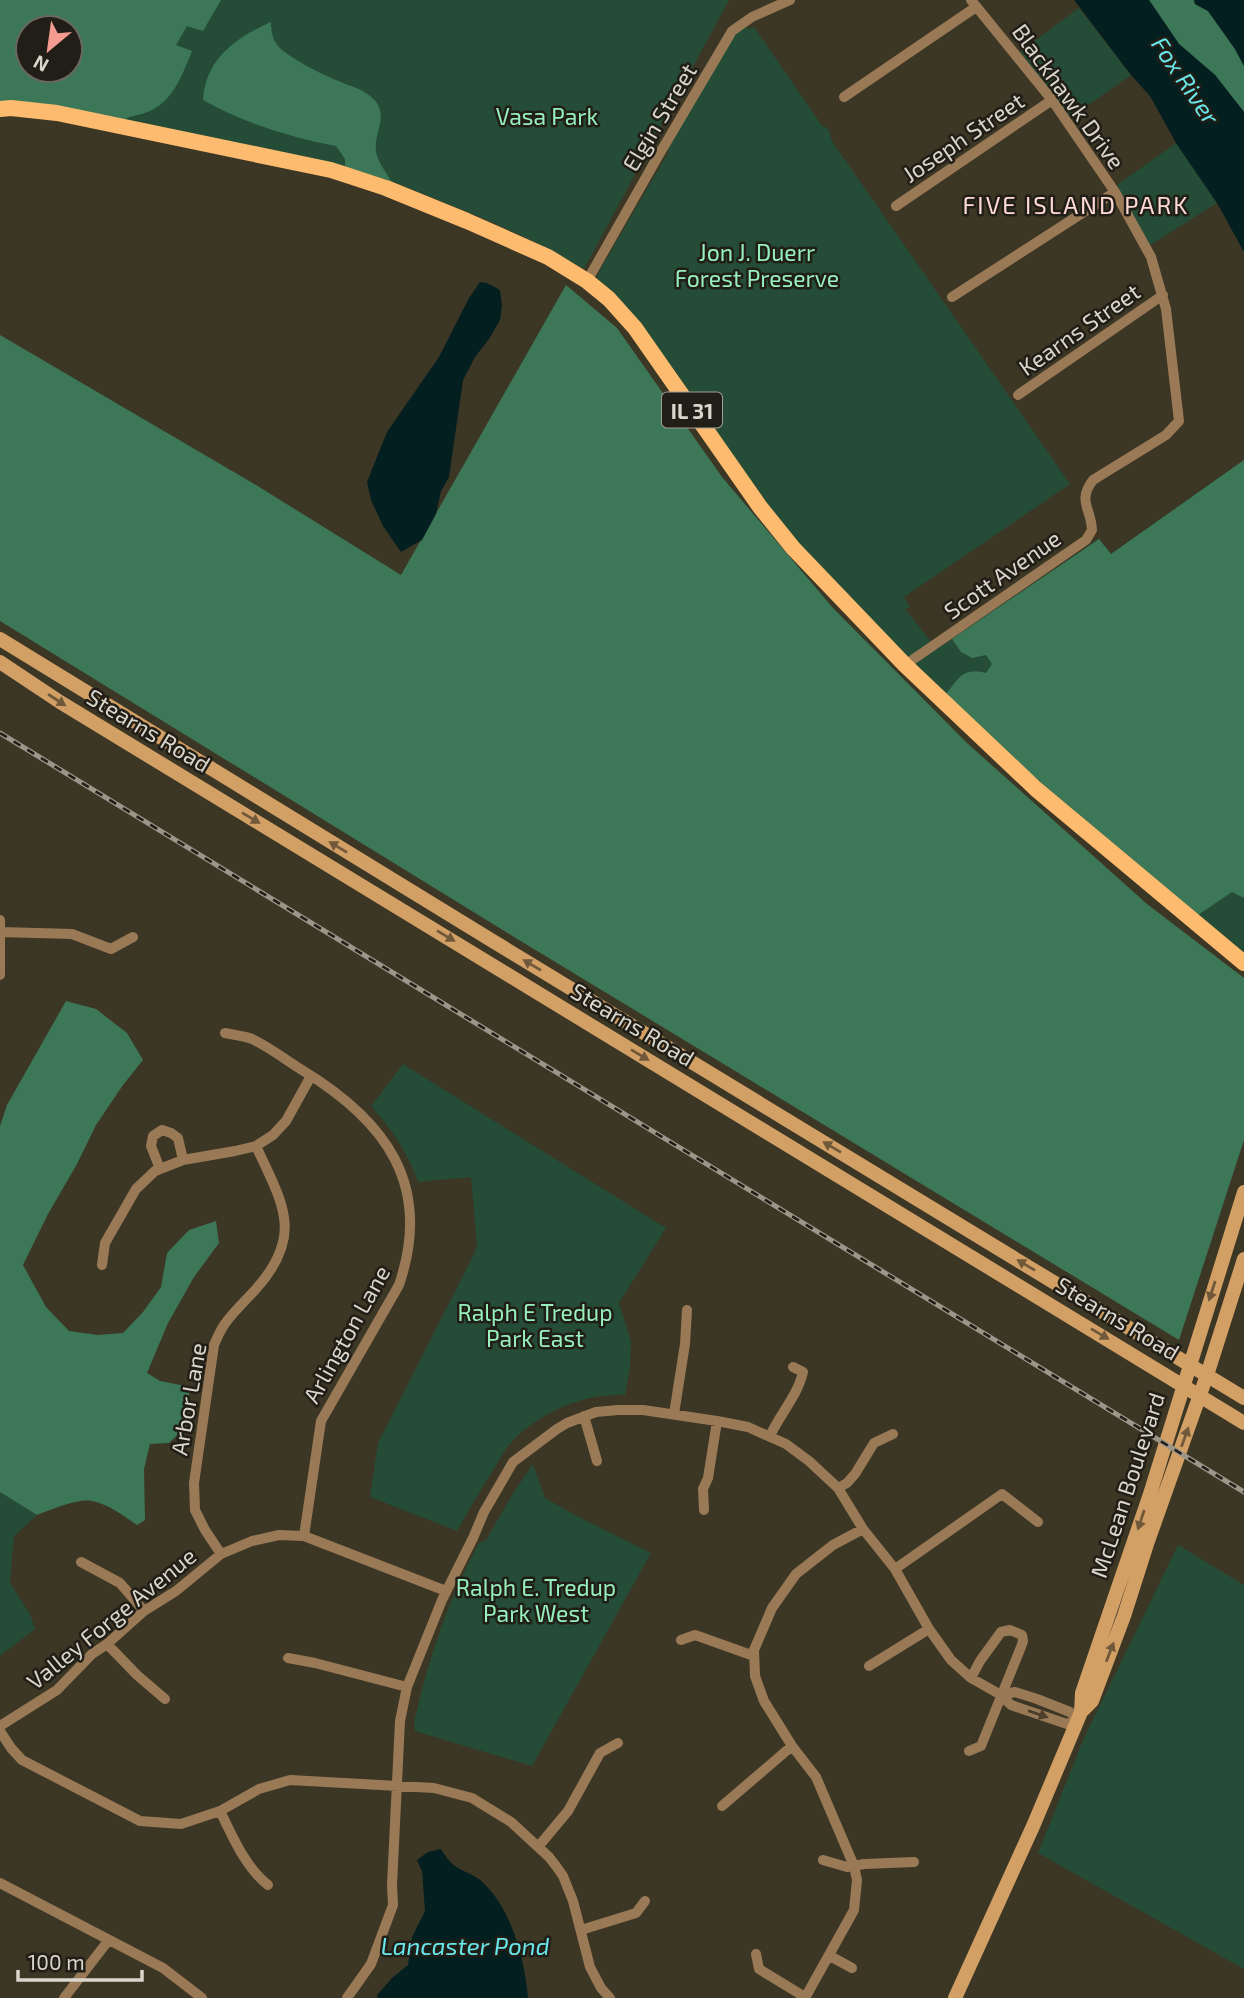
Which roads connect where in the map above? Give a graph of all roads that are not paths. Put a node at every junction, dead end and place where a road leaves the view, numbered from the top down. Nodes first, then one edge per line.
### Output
1 (790, 0) edge
2 (973, 4) edge
3 (844, 97) dead end
4 (1052, 100) junction
5 (0, 109) edge
6 (1115, 192) junction
7 (896, 206) dead end
8 (587, 281) junction
9 (1163, 295) junction
10 (952, 297) dead end
11 (1018, 395) dead end
12 (1179, 421) joint
13 (0, 639) edge
14 (0, 662) edge
15 (905, 665) junction
16 (0, 920) edge
17 (1, 932) edge
18 (133, 937) dead end
19 (1244, 963) edge
20 (0, 975) edge
21 (225, 1033) dead end
22 (311, 1076) junction
23 (256, 1146) junction
24 (183, 1160) junction
25 (160, 1169) junction
26 (1244, 1192) edge
27 (1244, 1259) edge
28 (102, 1265) dead end
29 (687, 1310) dead end
30 (1189, 1364) junction
31 (793, 1367) dead end
32 (1207, 1375) junction
33 (1183, 1384) junction
34 (1200, 1395) junction
35 (1244, 1398) edge
36 (674, 1414) junction
37 (584, 1416) junction
38 (717, 1420) junction
39 (1244, 1423) edge
40 (893, 1434) dead end
41 (770, 1436) junction
42 (597, 1461) dead end
43 (838, 1488) junction
44 (704, 1510) dead end
45 (1038, 1522) dead end
46 (863, 1529) junction
47 (304, 1536) junction
48 (221, 1554) junction
49 (81, 1562) dead end
50 (895, 1569) junction
51 (446, 1591) junction
52 (144, 1611) junction
53 (929, 1629) junction
54 (681, 1640) dead end
55 (107, 1644) junction
56 (754, 1656) junction
57 (288, 1658) dead end
58 (869, 1666) dead end
59 (971, 1678) junction
60 (407, 1687) junction
61 (1001, 1695) junction
62 (165, 1699) dead end
63 (1079, 1716) junction
64 (0, 1728) edge
65 (618, 1743) dead end
66 (792, 1746) junction
67 (969, 1751) dead end
68 (397, 1785) junction
69 (722, 1806) dead end
70 (220, 1811) junction
71 (538, 1847) junction
72 (823, 1860) dead end
73 (914, 1862) dead end
74 (854, 1866) junction
75 (0, 1883) edge
76 (268, 1885) dead end
77 (645, 1901) dead end
78 (581, 1930) junction
79 (108, 1941) junction
80 (756, 1954) dead end
81 (830, 1956) junction
82 (852, 1968) dead end
83 (805, 1997) edge
84 (64, 1998) edge
85 (202, 1998) edge
86 (347, 1998) edge
87 (610, 1998) edge
88 (955, 1998) edge

1 - 8 street, Elgin Street
2 - 3 street
2 - 4 street, Blackhawk Drive
4 - 6 street, Blackhawk Drive
4 - 7 street, Joseph Street
5 - 8 main road, IL 31
6 - 9 street, Blackhawk Drive
6 - 10 street
8 - 15 main road, IL 31
9 - 11 street, Kearns Street
9 - 12 street, Blackhawk Drive
12 - 15 street, Scott Avenue
30 -> 13 main road, Stearns Road
14 -> 33 main road, Stearns Road
15 - 19 main road, IL 31
16 - 17 street
17 - 18 street
17 - 20 street
21 - 22 street, Arlington Lane
22 - 23 street
22 - 47 street, Arlington Lane
23 - 24 street
23 - 48 street, Arbor Lane
24 - 25 street
24 - 25 street
25 - 28 street
26 -> 30 main road, McLean Boulevard
27 - 32 main road, McLean Boulevard
29 - 36 street
30 - 32 main road, Stearns Road
30 - 33 main road, McLean Boulevard
31 - 41 street
32 - 34 main road, McLean Boulevard
32 - 35 main road, Stearns Road
33 - 34 main road, Stearns Road
33 -> 63 main road, McLean Boulevard
34 - 39 main road, Stearns Road
63 -> 34 main road, McLean Boulevard
36 - 37 street
36 - 38 street
37 - 42 street
37 - 51 street
38 - 41 street
38 - 44 street
40 - 43 street
41 - 43 street
43 - 46 street
45 - 50 street
46 - 50 street
46 - 56 street
47 - 48 street, Valley Forge Avenue
47 - 51 street, Valley Forge Avenue
48 - 52 street, Valley Forge Avenue
49 - 52 street
50 - 53 street
51 - 60 street
52 - 55 street, Valley Forge Avenue
53 - 58 street
53 - 59 street
54 - 56 street
55 - 62 street
55 - 64 street, Valley Forge Avenue
56 - 66 street
57 - 60 street
59 - 61 street
59 - 61 street
60 - 68 street
61 - 63 street
61 - 67 street
63 - 88 main road, McLean Boulevard
64 - 70 street
65 - 71 street
66 - 69 street
66 - 74 street
68 - 70 street
68 - 71 street
68 - 86 street
70 - 76 street
71 - 78 street
72 - 74 street
73 - 74 street
74 - 81 street
75 - 79 street
77 - 78 street
78 - 87 street
79 - 84 street
79 - 85 street
80 - 83 street
81 - 82 street
81 - 83 street

